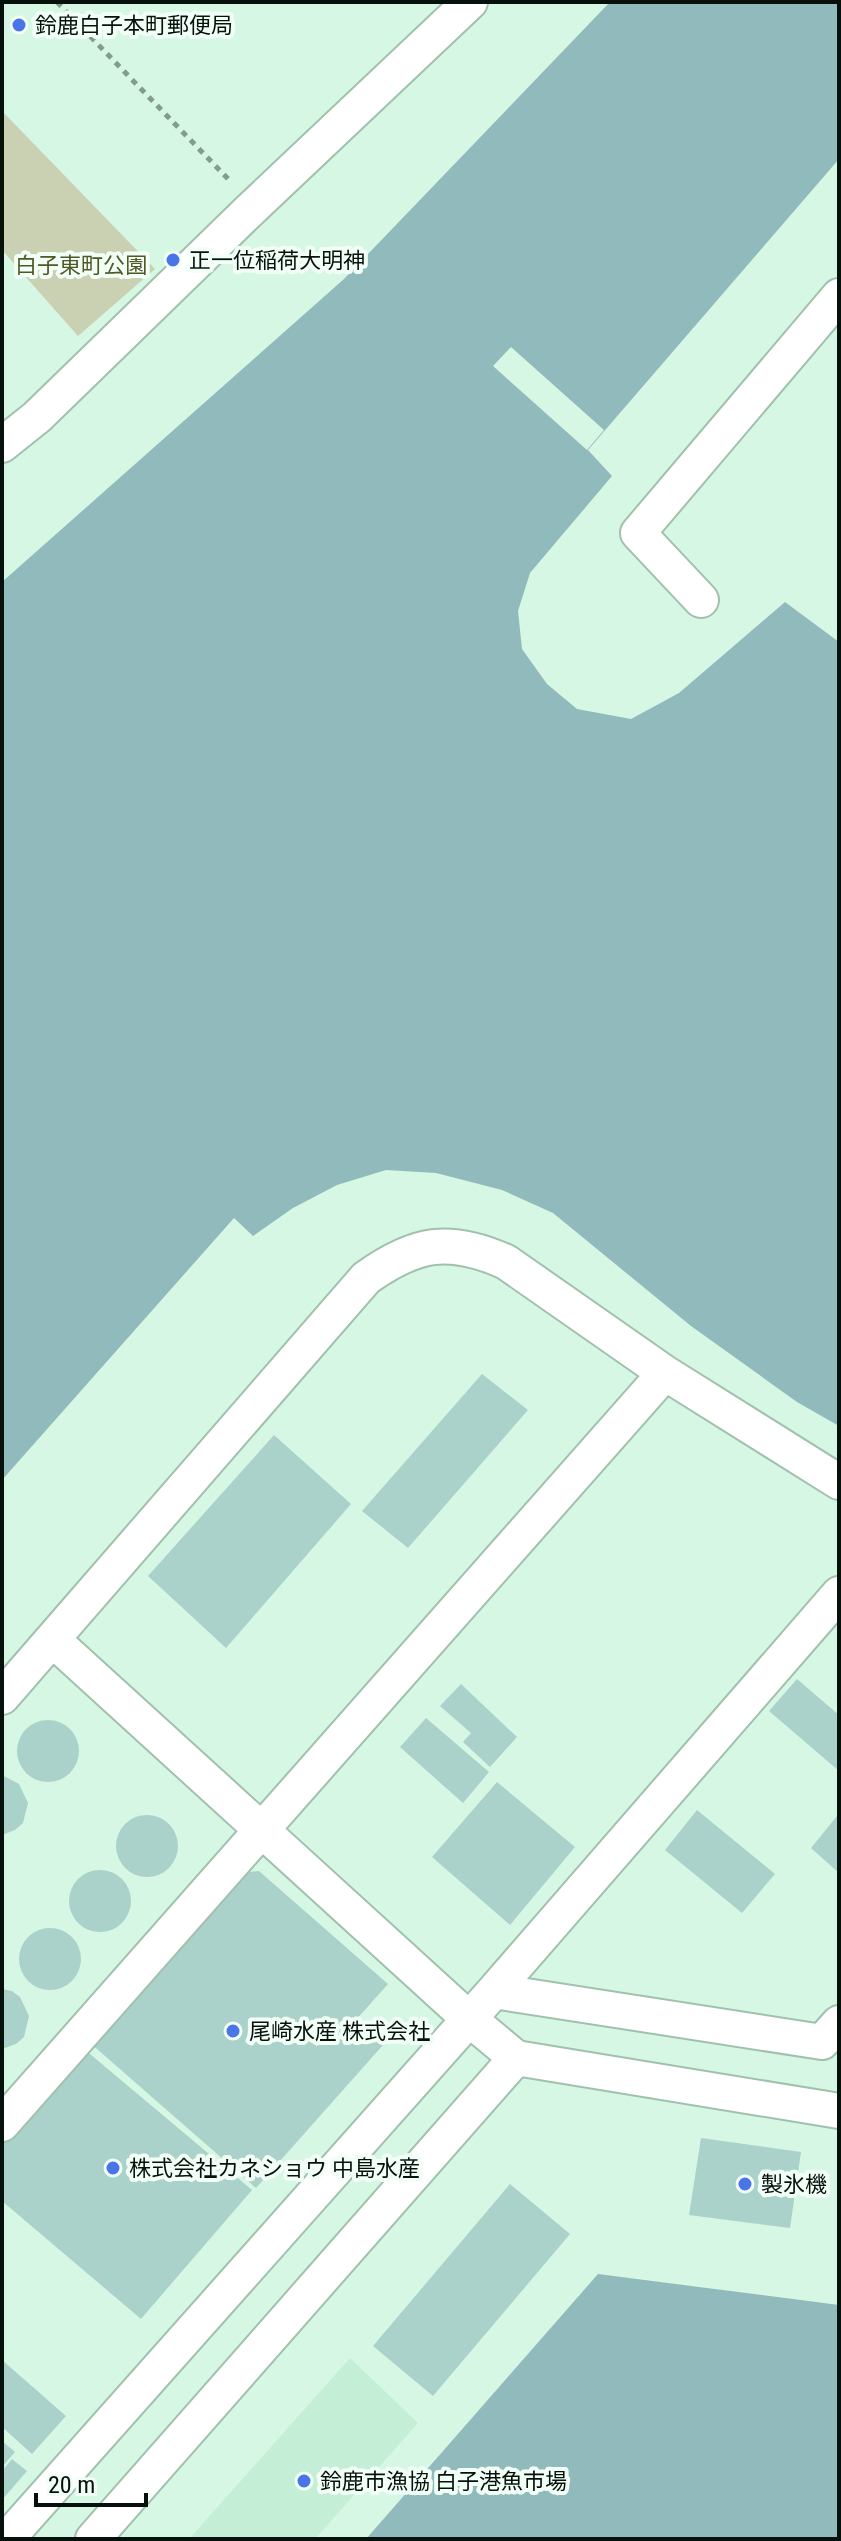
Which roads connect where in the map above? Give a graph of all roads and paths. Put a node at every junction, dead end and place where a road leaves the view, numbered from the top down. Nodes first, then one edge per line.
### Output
1 (57, 2) edge
2 (470, 2) edge
3 (255, 207) junction
4 (839, 296) edge
5 (2, 445) edge
6 (701, 600) dead end
7 (665, 1373) junction
8 (839, 1482) edge
9 (839, 1594) edge
10 (53, 1640) junction
11 (2, 1697) edge
12 (260, 1830) junction
13 (494, 1991) junction
14 (468, 2018) junction
15 (833, 2037) edge
16 (516, 2058) junction
17 (839, 2111) edge
18 (2, 2124) edge
19 (7, 2539) edge
20 (93, 2539) edge

1 - 3 path
2 - 3 street
3 - 5 street
4 - 6 street
7 - 8 street
7 - 10 street
7 - 12 street
9 - 13 street
10 - 11 street
10 - 12 street
12 - 14 street
12 - 18 street
13 - 14 street
13 - 15 street
14 - 16 street
14 - 19 street
16 - 17 street
16 - 20 street

